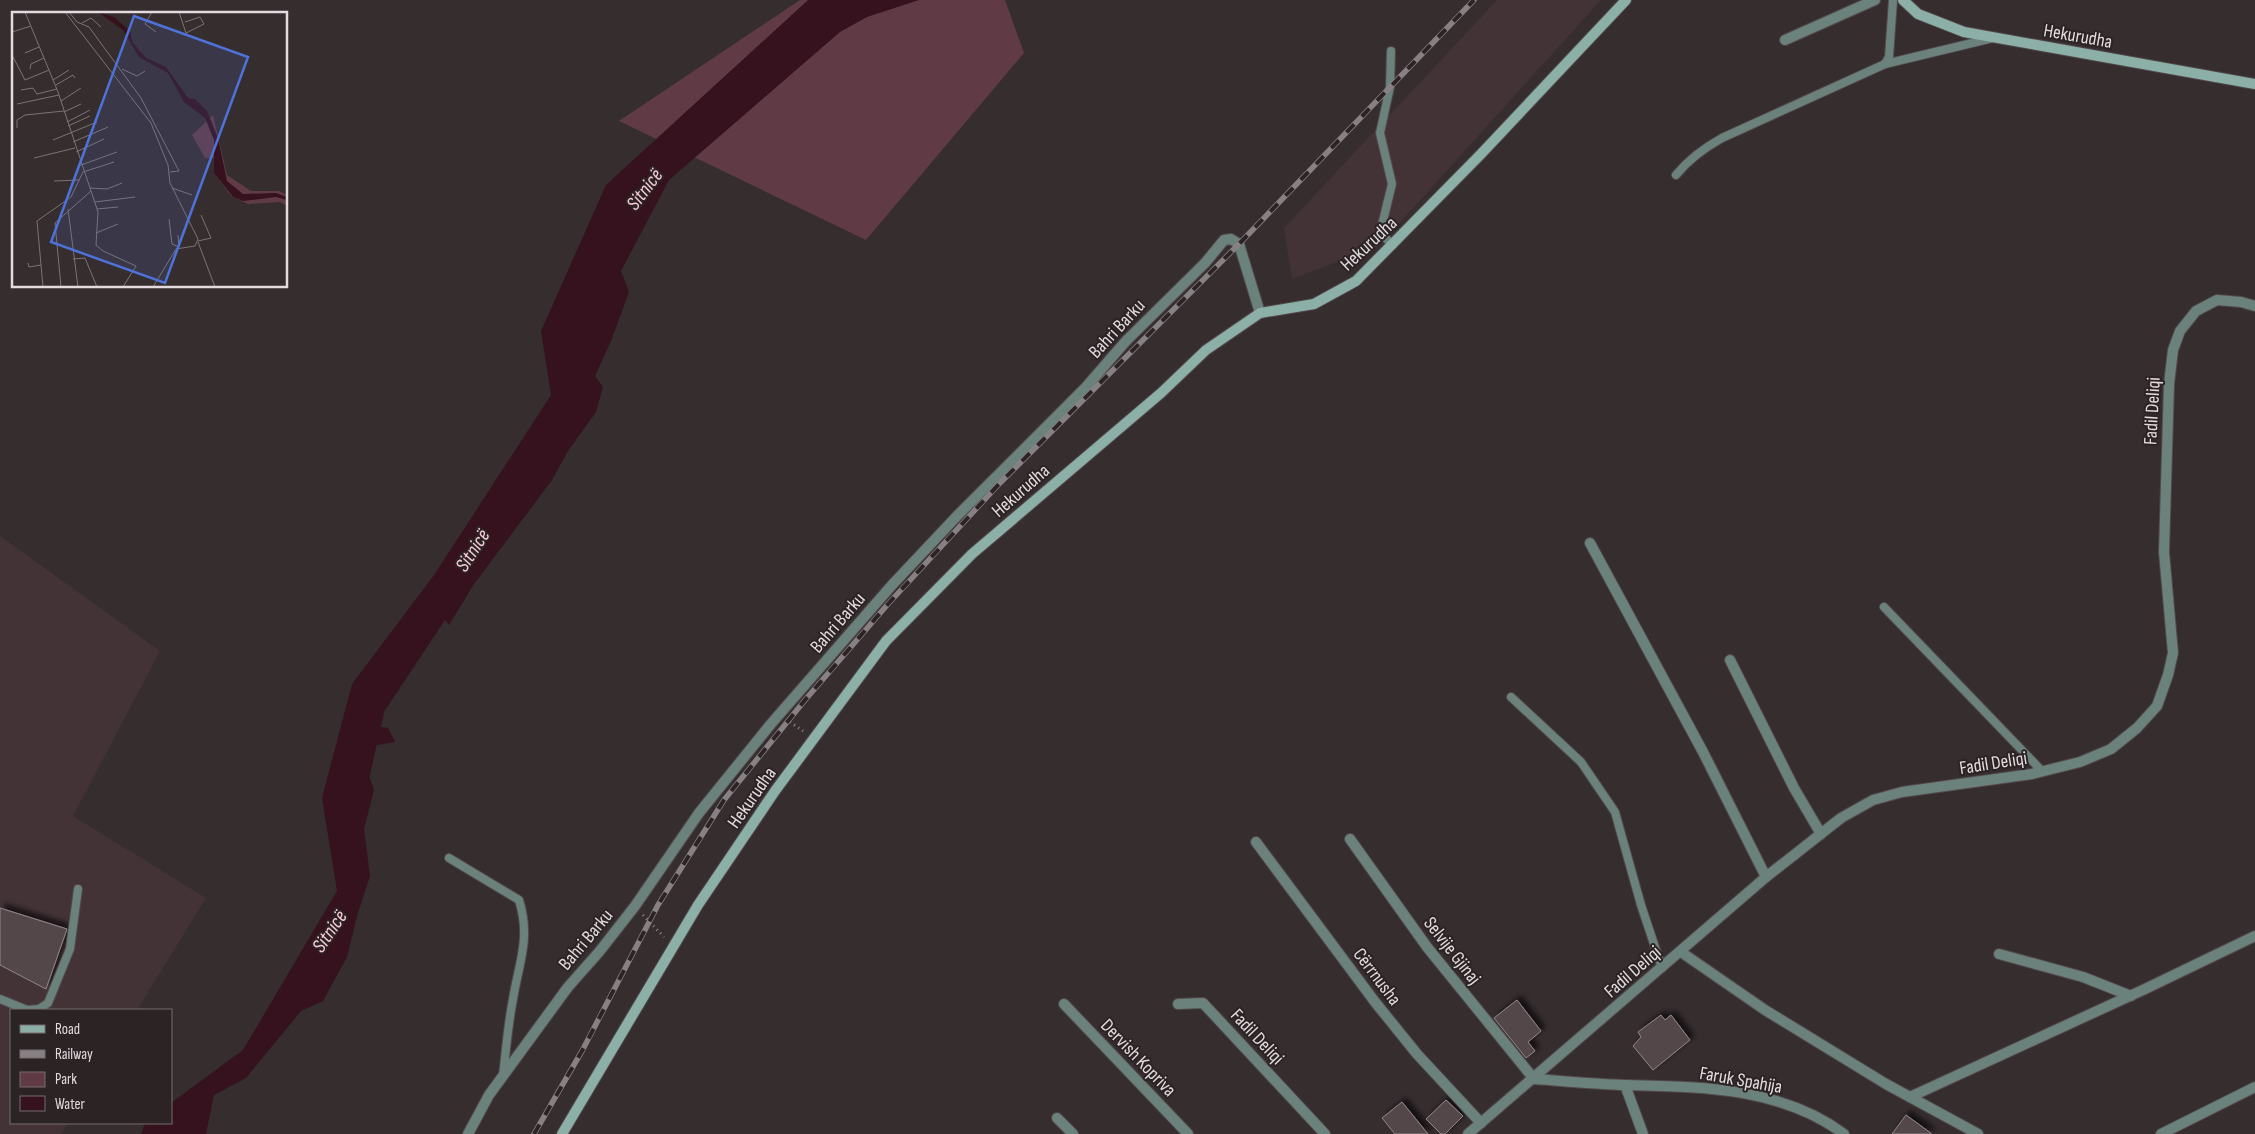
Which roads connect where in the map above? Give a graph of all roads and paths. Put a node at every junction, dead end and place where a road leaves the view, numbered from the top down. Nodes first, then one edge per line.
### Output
1 (1626, 0) edge
2 (1875, 0) edge
3 (1893, 0) edge
4 (1902, 0) edge
5 (1995, 38) junction
6 (1785, 40) dead end
7 (1391, 52) dead end
8 (1885, 64) junction
9 (2255, 84) edge
10 (1676, 175) dead end
11 (1393, 245) junction
12 (2255, 306) edge
13 (1260, 313) junction
14 (1590, 544) dead end
15 (1884, 607) dead end
16 (1730, 660) dead end
17 (1511, 697) dead end
18 (779, 714) junction
19 (814, 738) junction
20 (2042, 771) junction
21 (1821, 834) junction
22 (1350, 839) dead end
23 (1256, 842) dead end
24 (449, 858) dead end
25 (1766, 877) junction
26 (78, 889) dead end
27 (635, 906) junction
28 (2255, 936) edge
29 (673, 947) junction
30 (1681, 952) junction
31 (1999, 954) dead end
32 (1662, 968) junction
33 (2131, 996) junction
34 (0, 999) edge
35 (1064, 1004) dead end
36 (1178, 1004) dead end
37 (25, 1009) edge
38 (39, 1009) edge
39 (503, 1078) junction
40 (1534, 1079) junction
41 (1625, 1085) junction
42 (2255, 1087) edge
43 (1910, 1097) junction
44 (1057, 1118) dead end
45 (1481, 1123) junction
46 (468, 1134) edge
47 (562, 1134) edge
48 (1073, 1134) edge
49 (1188, 1134) edge
50 (1325, 1134) edge
51 (1468, 1134) edge
52 (1643, 1134) edge
53 (1844, 1134) edge
54 (1978, 1134) edge
55 (2161, 1134) edge

1 - 11 main road, Hekurudha
2 - 6 street
3 - 8 lane
4 - 5 main road, Hekurudha
5 - 8 lane
5 - 9 main road, Hekurudha
7 - 11 lane
8 - 10 lane
11 - 13 main road, Hekurudha
12 - 20 street, Fadil Deliqi
13 - 18 street, Bahri Barku
13 - 19 main road, Hekurudha
14 - 25 street
15 - 20 lane
16 - 21 street
17 - 32 lane
18 - 19 path
18 - 27 street, Bahri Barku
19 - 29 main road, Hekurudha
20 - 21 street, Fadil Deliqi
21 - 25 street, Fadil Deliqi
22 - 40 street, Selvije Gjinaj
23 - 45 street, Cërrnusha
24 - 39 lane
25 - 30 street, Fadil Deliqi
26 - 38 lane
27 - 29 path
27 - 39 street, Bahri Barku
28 - 33 street
29 - 47 main road, Hekurudha
30 - 32 street, Fadil Deliqi
30 - 43 street
31 - 33 street
32 - 40 street, Fadil Deliqi
33 - 43 street
34 - 37 lane
35 - 49 street, Dervish Kopriva
36 - 50 street, Fadil Deliqi
39 - 46 street, Bahri Barku
40 - 41 street, Faruk Spahija
40 - 45 street, Fadil Deliqi
41 - 52 street
41 - 53 street, Faruk Spahija
42 - 55 street
43 - 54 street
44 - 48 street
45 - 51 street, Fadil Deliqi

